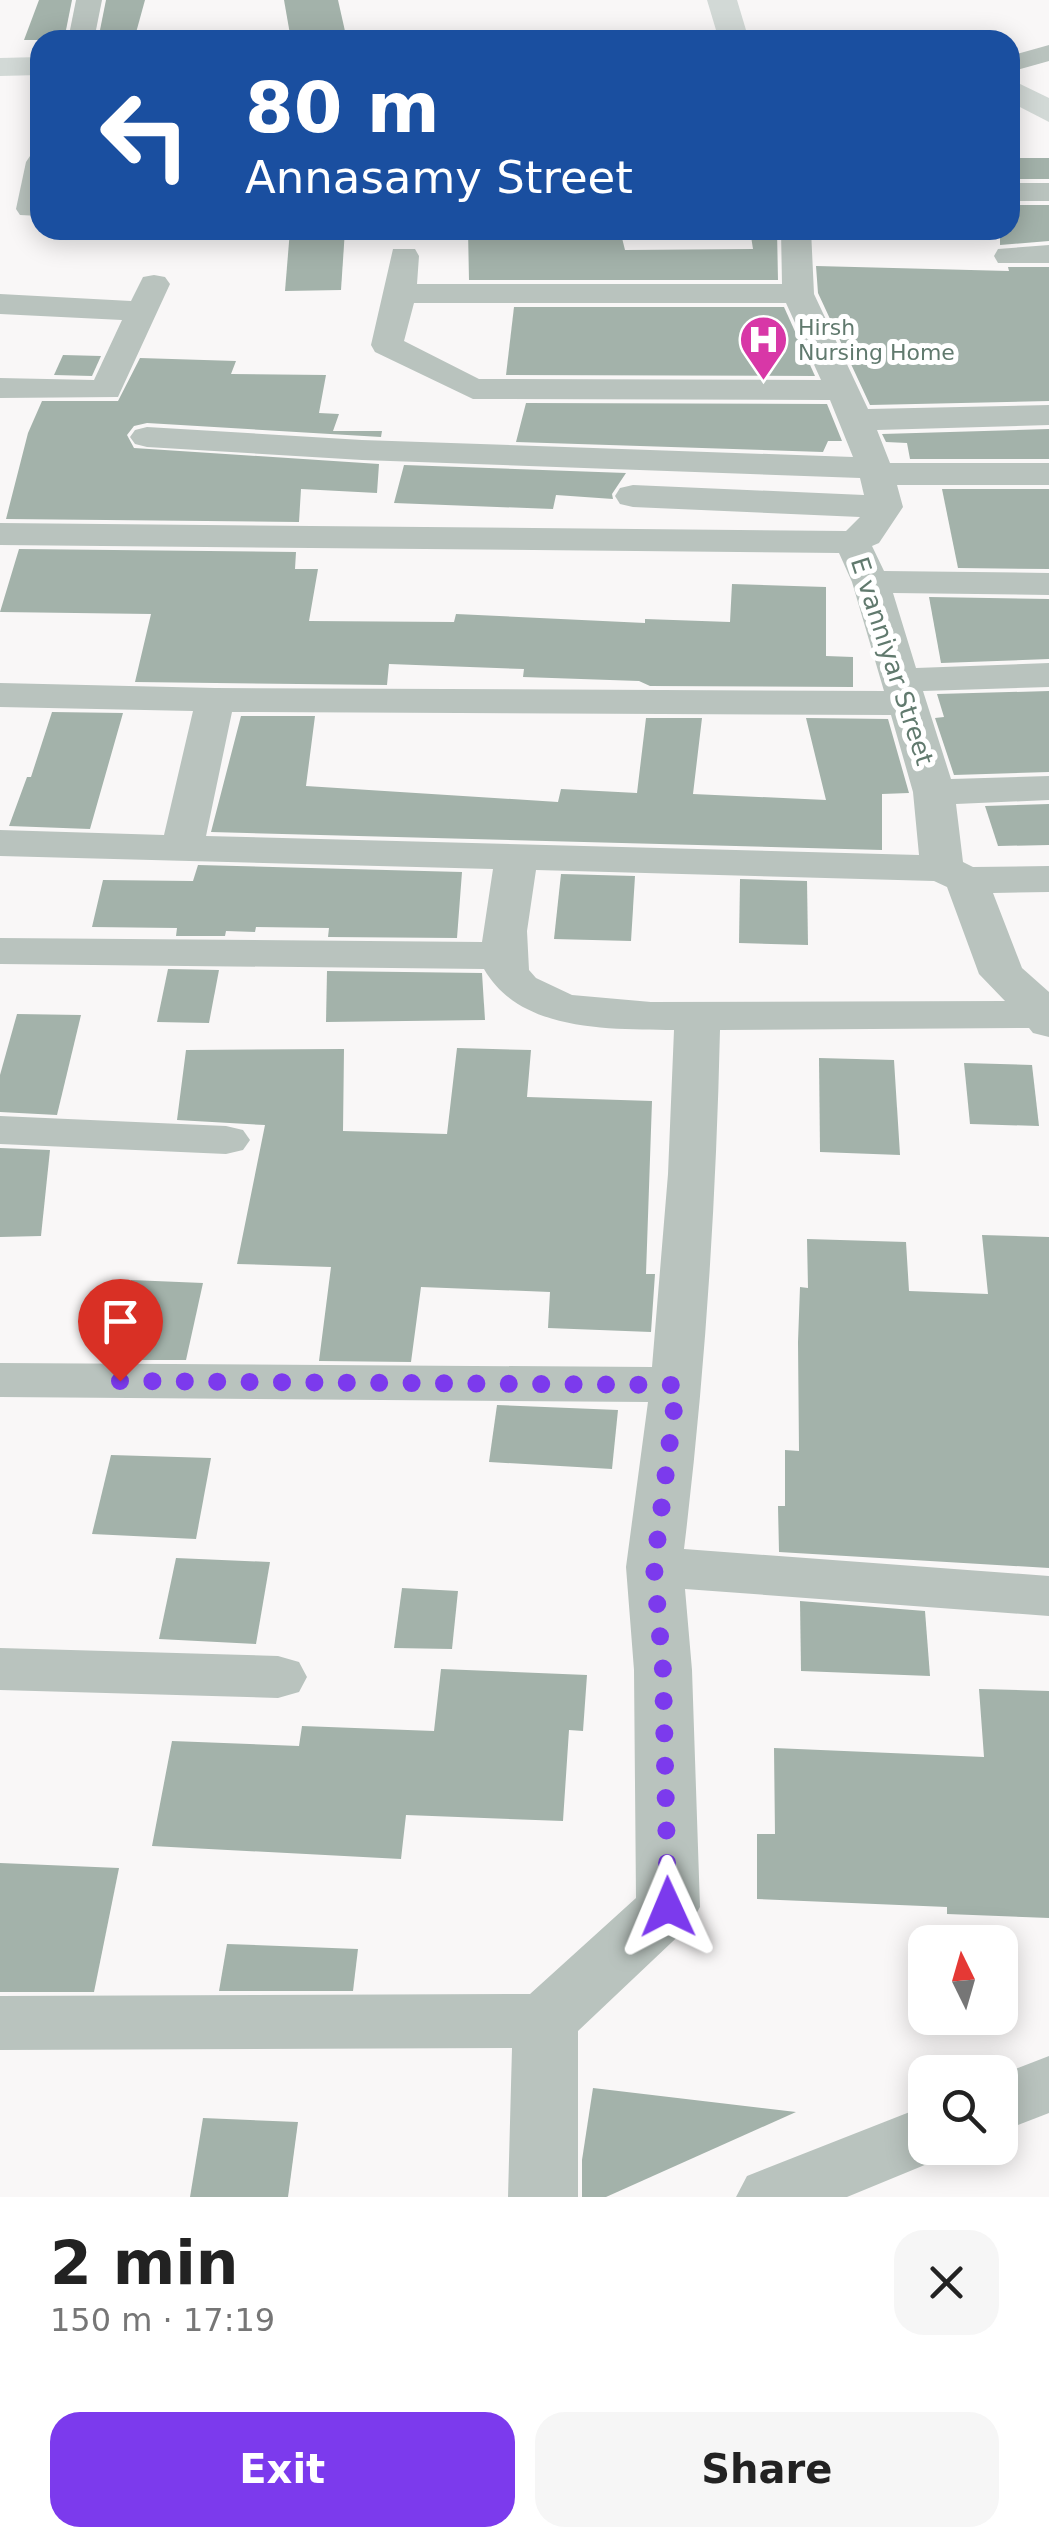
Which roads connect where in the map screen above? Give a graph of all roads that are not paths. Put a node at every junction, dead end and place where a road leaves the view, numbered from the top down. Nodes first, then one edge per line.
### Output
1 (88, 0) edge
2 (722, 0) edge
3 (82, 30) edge
4 (731, 30) edge
5 (1049, 53) edge
6 (1020, 61) edge
7 (0, 66) edge
8 (30, 66) edge
9 (1020, 95) edge
10 (1049, 112) edge
11 (1020, 192) edge
12 (1049, 192) edge
13 (796, 240) edge
14 (1049, 254) edge
15 (404, 256) dead end
16 (1010, 256) dead end
17 (401, 294) junction
18 (798, 294) junction
19 (0, 304) edge
20 (6, 388) edge
21 (849, 404) junction
22 (0, 420) edge
23 (1047, 422) edge
24 (146, 437) dead end
25 (1049, 474) edge
26 (879, 483) junction
27 (633, 496) dead end
28 (0, 534) edge
29 (852, 542) junction
30 (871, 582) junction
31 (1049, 584) edge
32 (1049, 675) edge
33 (904, 692) junction
34 (0, 695) edge
35 (215, 700) junction
36 (1049, 788) edge
37 (934, 792) junction
38 (0, 844) edge
39 (183, 846) junction
40 (517, 854) junction
41 (954, 874) junction
42 (1049, 879) edge
43 (0, 951) edge
44 (504, 956) junction
45 (697, 1016) junction
46 (1048, 1017) edge
47 (0, 1130) edge
48 (226, 1140) dead end
49 (0, 1380) edge
50 (677, 1385) junction
51 (654, 1567) junction
52 (1049, 1596) edge
53 (0, 1669) edge
54 (278, 1677) dead end
55 (546, 2021) junction
56 (0, 2023) edge
57 (1049, 2084) edge
58 (1018, 2097) edge
59 (908, 2142) edge
60 (544, 2197) edge
61 (771, 2197) edge

1 - 3 street
2 - 4 street
5 - 6 street
7 - 8 street
9 - 10 street
11 - 12 street
13 - 18 street
14 - 16 street
15 - 17 street
17 - 18 street
17 - 21 street
18 - 21 street
19 - 20 street
20 - 22 street
21 - 23 street
21 - 26 street
24 - 26 street
25 - 26 street
26 - 27 street
26 - 29 street, E vanniyar Street
28 - 29 street
29 - 30 street, E vanniyar Street
30 - 31 street
30 - 33 street, E vanniyar Street
32 - 33 street
33 - 35 street
33 - 37 street, E vanniyar Street
34 - 35 street
35 - 39 street
36 - 37 street
37 - 41 street, E vanniyar Street
38 - 39 street
39 - 40 street
40 - 41 street
40 - 44 street
41 - 42 street
41 - 46 street, E vanniyar Street
43 - 44 street
44 - 45 street
45 - 46 street
45 - 50 street
47 - 48 street
49 - 50 street
50 - 51 street
51 - 52 street
51 - 55 street
53 - 54 street
55 - 56 street
55 - 60 street
57 - 58 street
59 - 61 street

